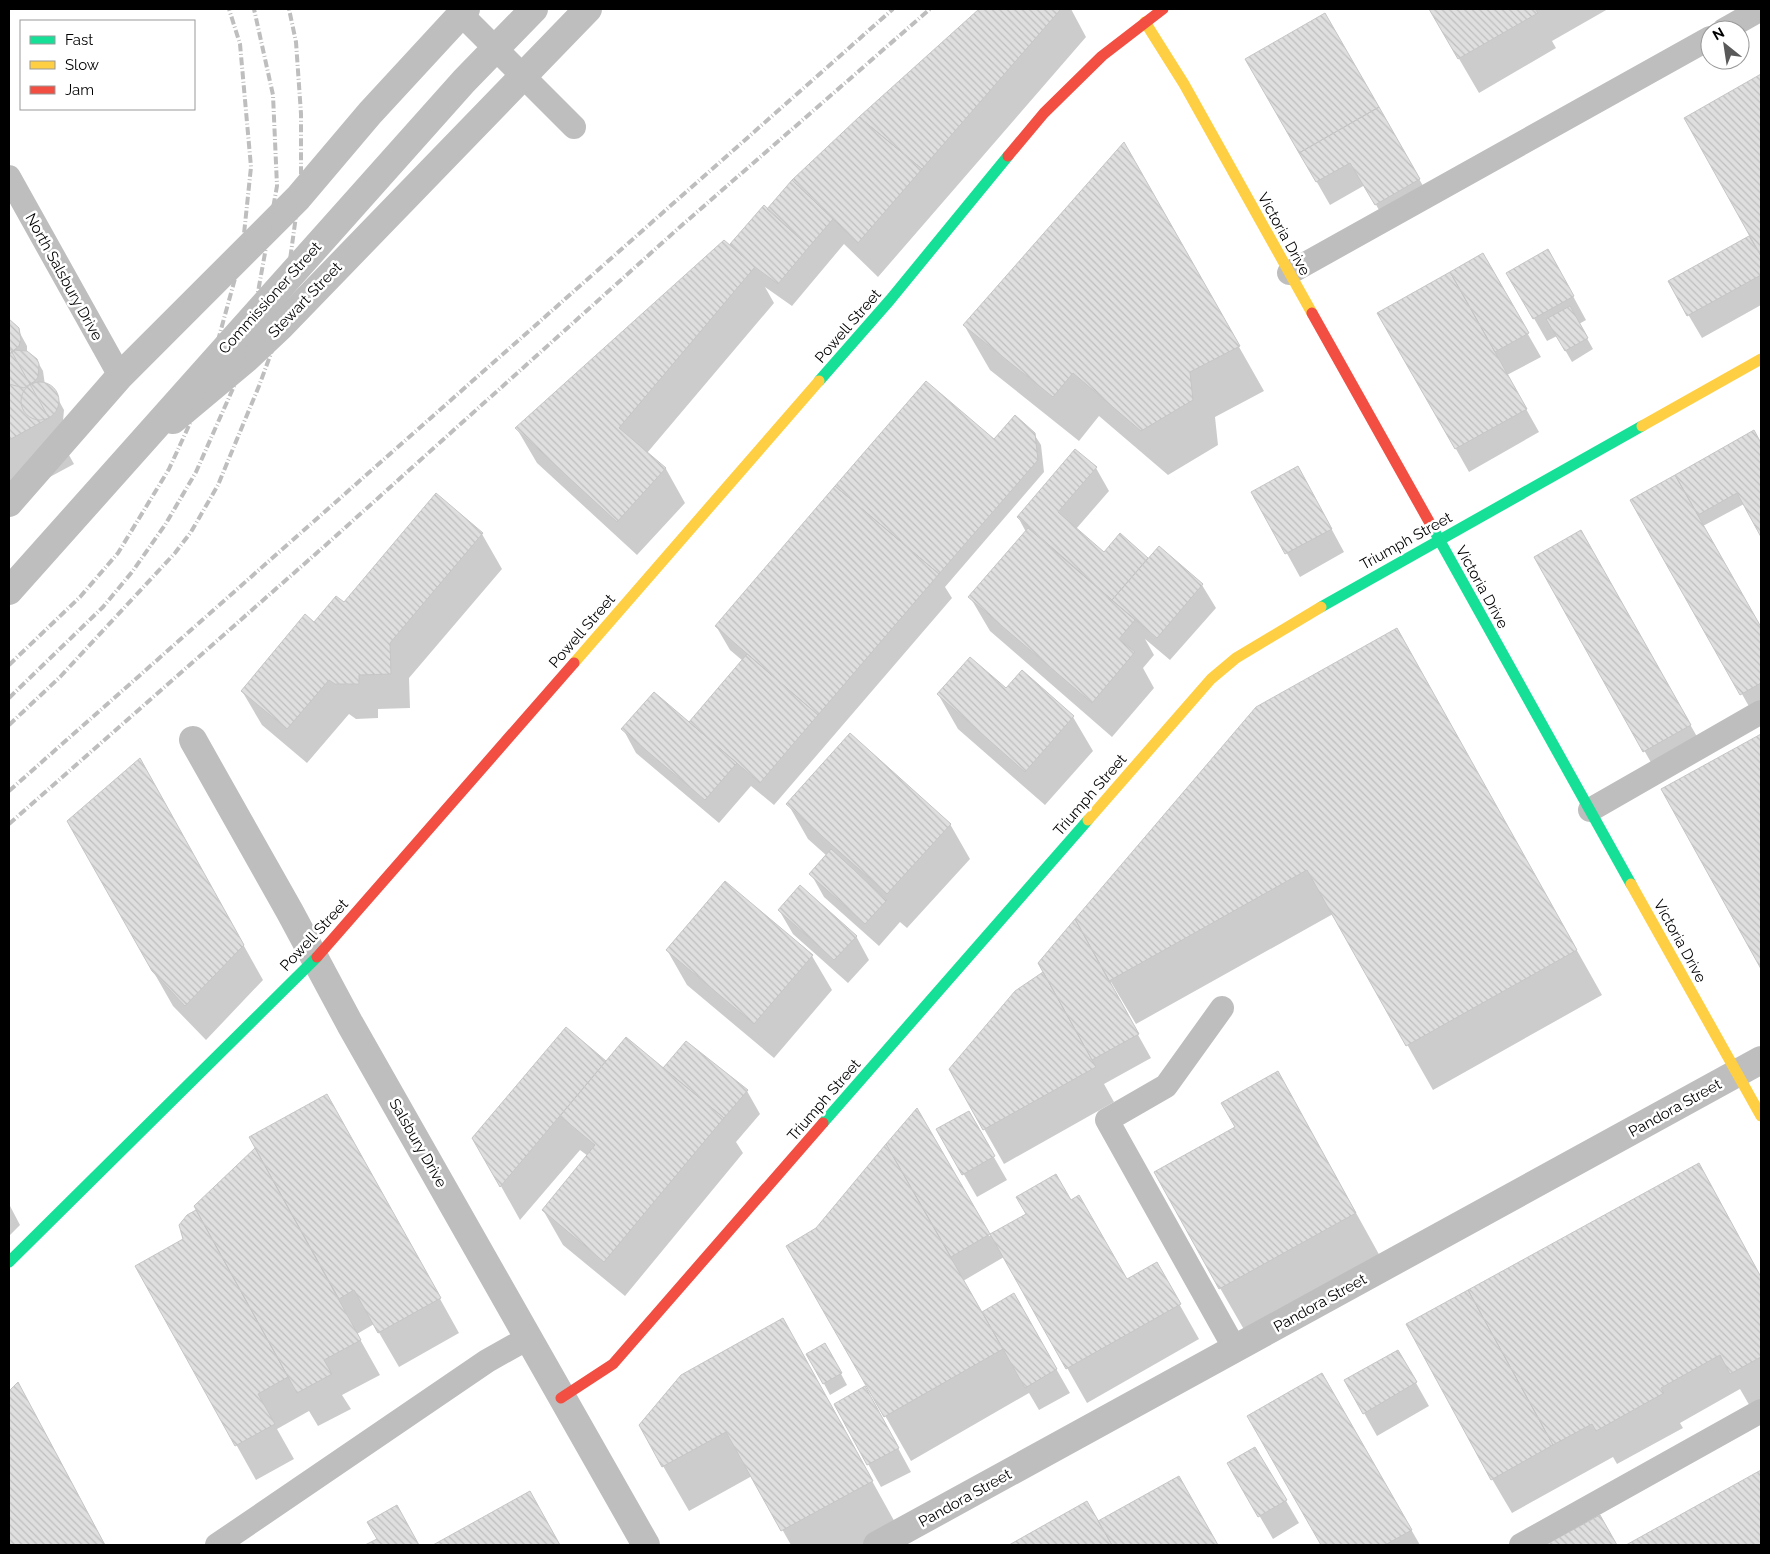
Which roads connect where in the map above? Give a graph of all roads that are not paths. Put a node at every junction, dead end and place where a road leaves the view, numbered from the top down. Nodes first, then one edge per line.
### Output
1 (534, 9) edge
2 (588, 9) edge
3 (1761, 9) edge
4 (464, 11) edge
5 (1148, 13) edge
6 (1742, 20) edge
7 (1700, 44) edge
8 (524, 74) junction
9 (574, 127) dead end
10 (9, 178) edge
11 (1289, 274) junction
12 (1761, 359) edge
13 (120, 376) junction
14 (9, 503) edge
15 (1439, 540) junction
16 (9, 576) edge
17 (9, 591) edge
18 (1761, 712) edge
19 (193, 740) dead end
20 (1590, 810) junction
21 (315, 959) junction
22 (1222, 1008) dead end
23 (1761, 1060) edge
24 (1736, 1074) junction
25 (1761, 1116) edge
26 (9, 1262) edge
27 (528, 1338) junction
28 (1235, 1350) junction
29 (561, 1398) junction
30 (1761, 1411) edge
31 (217, 1545) edge
32 (646, 1545) edge
33 (878, 1545) edge
34 (1521, 1545) edge

1 - 17 street, Commissioner Street, bridge
2 - 8 street, Stewart Street
3 - 6 lane
4 - 8 lane
4 - 13 street
5 - 11 street, Victoria Drive
5 - 21 street, Powell Street
7 - 11 lane
8 - 9 lane
8 - 16 street, Stewart Street
10 - 13 lane, North Salsbury Drive
11 - 15 street, Victoria Drive
12 - 15 street, Triumph Street
13 - 14 street
15 - 20 street, Victoria Drive
15 - 29 street, Triumph Street
18 - 20 lane
19 - 21 street, Salsbury Drive
20 - 24 street, Victoria Drive
21 - 26 street, Powell Street
21 - 27 street, Salsbury Drive
22 - 28 lane
23 - 24 street, Pandora Street
24 - 25 street, Victoria Drive
24 - 28 street, Pandora Street
27 - 29 street, Salsbury Drive
27 - 31 lane
28 - 33 street, Pandora Street
29 - 32 street, Salsbury Drive
30 - 34 lane

